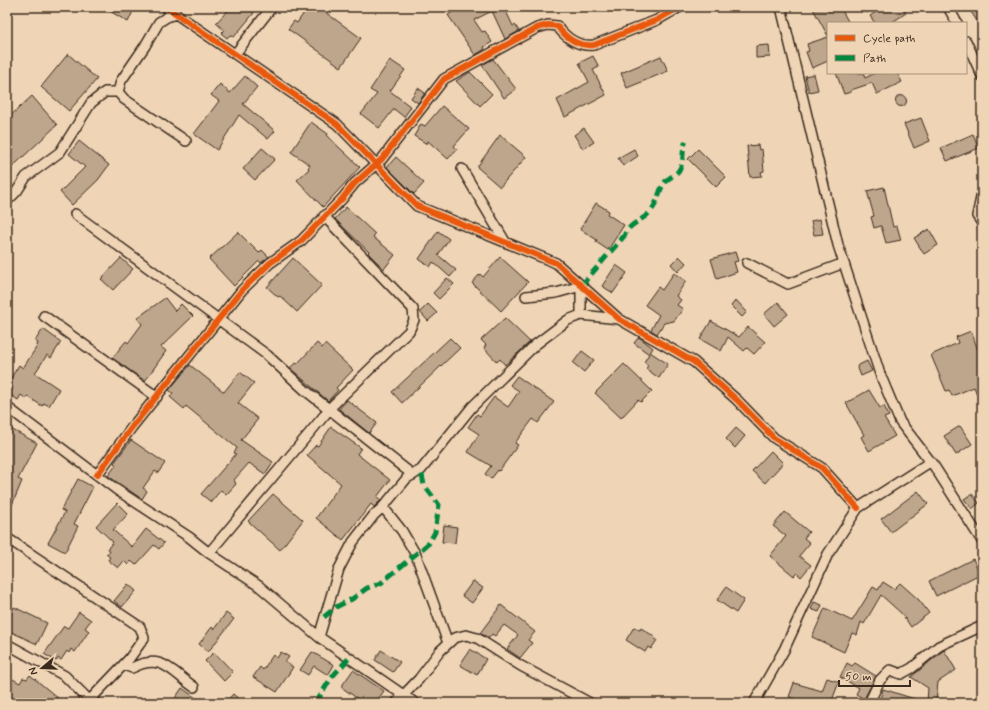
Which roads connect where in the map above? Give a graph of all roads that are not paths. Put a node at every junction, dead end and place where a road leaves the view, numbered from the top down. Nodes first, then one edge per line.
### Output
1 (166, 7) edge
2 (272, 7) edge
3 (680, 7) edge
4 (781, 7) edge
5 (948, 7) edge
6 (176, 14) junction
7 (956, 22) edge
8 (967, 44) edge
9 (235, 54) junction
10 (982, 76) edge
11 (118, 92) junction
12 (186, 141) dead end
13 (375, 163) junction
14 (462, 169) dead end
15 (982, 193) edge
16 (7, 201) edge
17 (75, 214) dead end
18 (324, 216) junction
19 (982, 223) edge
20 (506, 243) junction
21 (747, 262) dead end
22 (844, 263) junction
23 (581, 286) junction
24 (526, 296) dead end
25 (581, 315) junction
26 (44, 316) dead end
27 (619, 319) junction
28 (217, 320) junction
29 (157, 397) junction
30 (7, 407) edge
31 (329, 410) junction
32 (930, 462) junction
33 (97, 475) junction
34 (413, 475) junction
35 (383, 508) junction
36 (858, 508) junction
37 (7, 538) edge
38 (982, 541) edge
39 (209, 553) junction
40 (982, 626) edge
41 (319, 637) junction
42 (448, 643) junction
43 (7, 644) edge
44 (124, 665) junction
45 (194, 687) dead end
46 (399, 700) edge
47 (89, 702) edge
48 (414, 703) edge
49 (590, 703) edge
50 (754, 703) edge
51 (869, 703) edge

1 - 6 street
2 - 9 street
3 - 13 street
4 - 22 street
5 - 7 street
6 - 9 street
6 - 11 street
8 - 10 street
9 - 13 street
11 - 12 street
11 - 16 street
13 - 18 street
13 - 20 street
14 - 20 street
15 - 19 street
17 - 28 street
18 - 28 street
18 - 31 street
20 - 23 street
21 - 22 street
22 - 32 street
23 - 24 street
23 - 25 street
23 - 27 street
25 - 27 street
25 - 34 street
26 - 29 street
27 - 36 street
28 - 29 street
28 - 31 street
29 - 33 street
30 - 33 street
31 - 34 street
31 - 39 street
32 - 36 street
32 - 38 street
33 - 39 street
34 - 35 street
35 - 41 street
35 - 42 street
36 - 50 street
37 - 44 street
39 - 41 street
40 - 51 street
41 - 46 street
42 - 46 street
42 - 49 street
43 - 47 street
44 - 45 street
44 - 47 street
46 - 48 street

